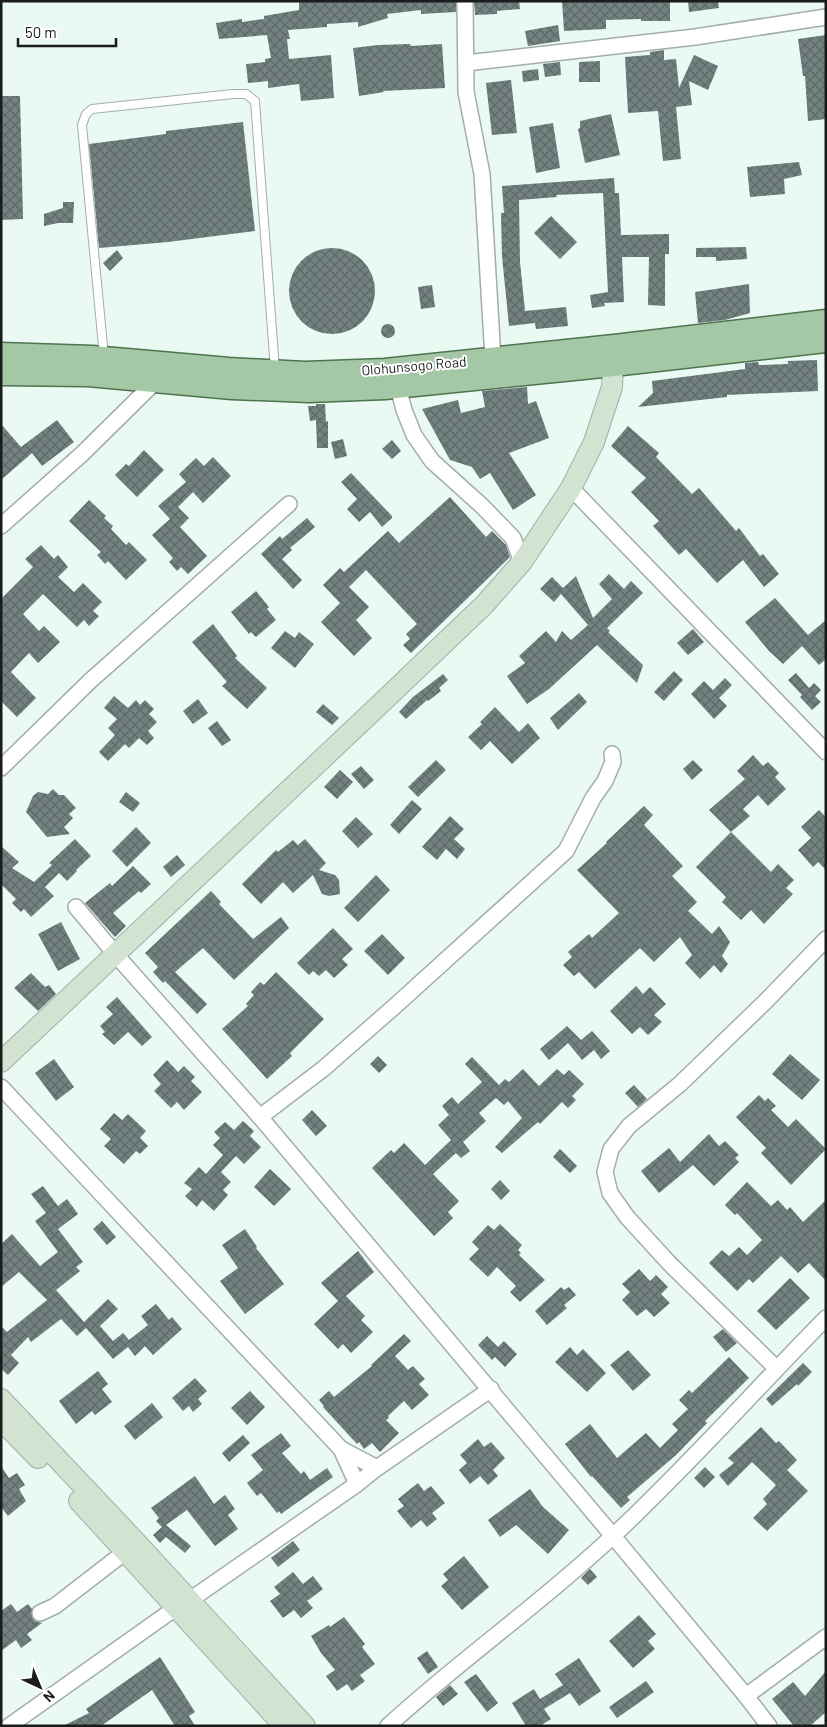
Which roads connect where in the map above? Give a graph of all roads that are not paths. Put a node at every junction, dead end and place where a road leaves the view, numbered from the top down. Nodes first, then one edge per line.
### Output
1 (465, 1) edge
2 (826, 17) edge
3 (466, 63) junction
4 (826, 321) edge
5 (826, 341) edge
6 (1, 354) edge
7 (614, 356) junction
8 (104, 358) junction
9 (493, 359) junction
10 (275, 371) junction
11 (1, 374) edge
12 (156, 381) junction
13 (398, 387) junction
14 (571, 488) junction
15 (289, 504) dead end
16 (1, 526) edge
17 (522, 562) junction
18 (826, 752) edge
19 (612, 754) dead end
20 (1, 768) edge
21 (76, 907) dead end
22 (826, 939) edge
23 (116, 955) junction
24 (1, 1062) edge
25 (1, 1087) edge
26 (260, 1117) junction
27 (826, 1318) edge
28 (776, 1368) junction
29 (490, 1389) junction
30 (1, 1399) edge
31 (1, 1420) edge
32 (341, 1449) junction
33 (377, 1468) junction
34 (357, 1484) junction
35 (614, 1536) junction
36 (125, 1552) junction
37 (183, 1604) junction
38 (40, 1613) dead end
39 (826, 1637) edge
40 (746, 1696) junction
41 (9, 1726) edge
42 (284, 1726) edge
43 (305, 1726) edge
44 (388, 1726) edge
45 (769, 1726) edge

1 - 3 street
2 - 3 street
3 - 9 street
4 - 7 main road, Olohunsogo Road
5 - 7 main road, Olohunsogo Road
6 - 8 main road, Olohunsogo Road
7 - 9 main road, Olohunsogo Road
7 - 13 main road, Olohunsogo Road
7 - 14 street
8 - 10 main road, Olohunsogo Road
8 - 10 lane
9 - 10 main road, Olohunsogo Road
11 - 12 main road, Olohunsogo Road
12 - 13 main road, Olohunsogo Road
12 - 16 street
13 - 17 street
14 - 17 street
14 - 18 street
15 - 20 street
17 - 23 street
19 - 26 street
21 - 23 street
22 - 28 street
23 - 24 street
23 - 26 street
25 - 32 street
26 - 29 street
27 - 28 street
28 - 35 street
29 - 33 street
29 - 35 street
30 - 37 street
31 - 36 street
32 - 33 street
32 - 34 street
33 - 34 street
34 - 37 street
35 - 40 street
35 - 44 street
36 - 37 street
36 - 38 street
37 - 41 street
37 - 42 street
37 - 43 street
39 - 40 street
40 - 45 street

